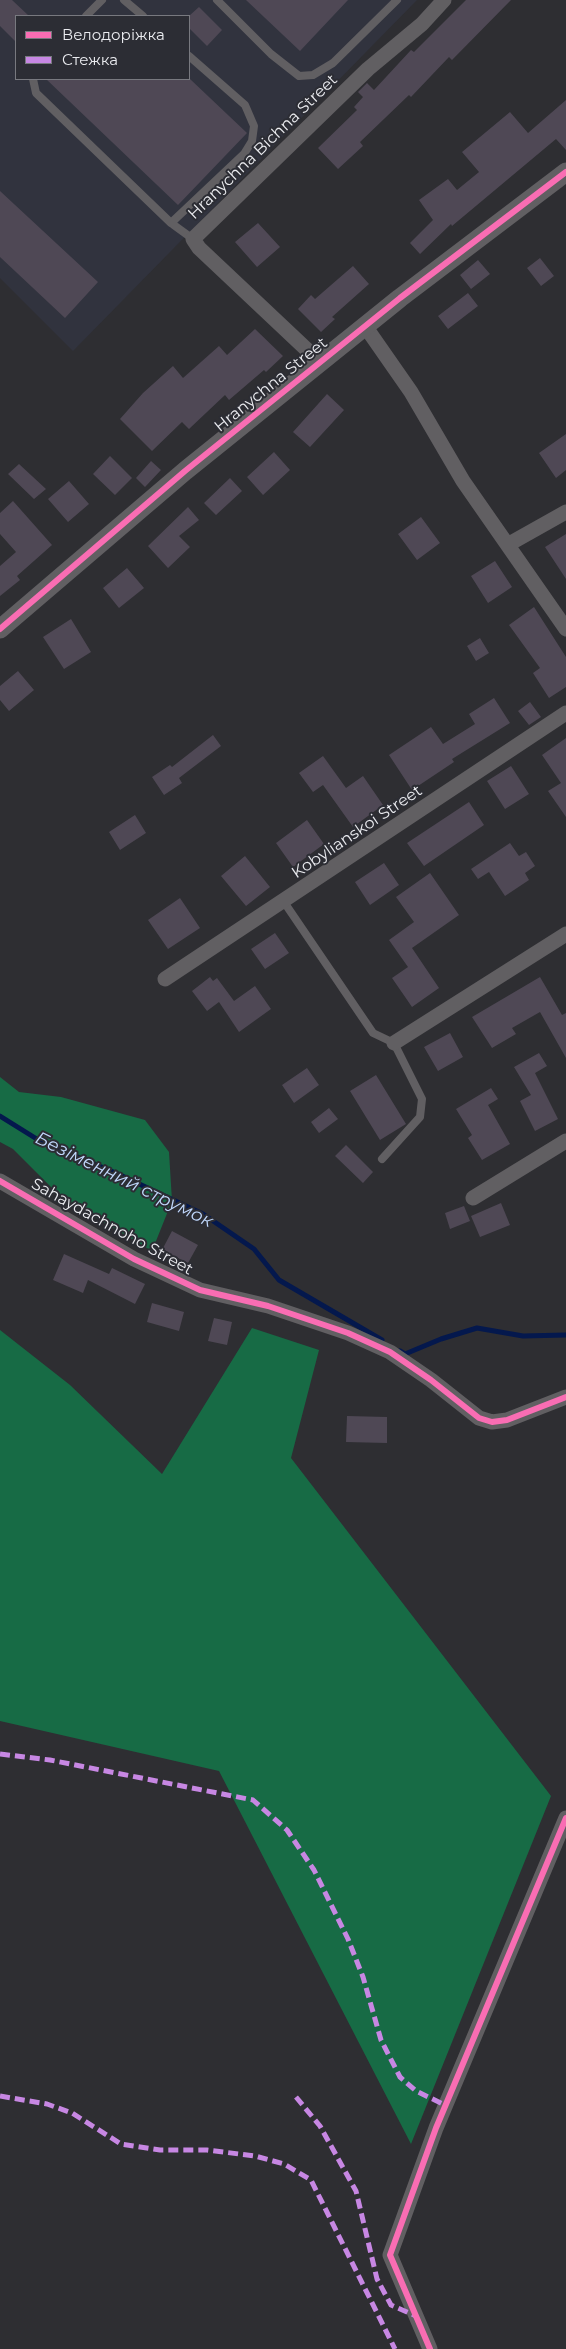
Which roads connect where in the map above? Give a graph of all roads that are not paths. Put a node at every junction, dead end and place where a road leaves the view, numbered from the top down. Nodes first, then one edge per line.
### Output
1 (102, 0) edge
2 (124, 0) edge
3 (216, 0) edge
4 (397, 0) edge
5 (444, 0) edge
6 (87, 15) edge
7 (142, 15) edge
8 (190, 57) edge
9 (33, 80) edge
10 (566, 172) edge
11 (171, 223) junction
12 (193, 239) junction
13 (365, 326) junction
14 (320, 363) junction
15 (566, 512) edge
16 (509, 544) junction
17 (0, 629) edge
18 (566, 629) edge
19 (566, 712) edge
20 (284, 902) junction
21 (566, 934) edge
22 (166, 979) dead end
23 (394, 1043) junction
24 (566, 1141) edge
25 (382, 1158) dead end
26 (0, 1182) edge
27 (473, 1198) dead end
28 (566, 1397) edge
29 (566, 1818) edge
30 (430, 2349) edge

1 - 6 lane
2 - 7 lane
3 - 4 lane
5 - 12 street, Hranychna Bichna Street
8 - 11 lane
9 - 11 lane
10 - 13 street, Hranychna Street
11 - 12 lane
12 - 14 street, Hranychna Bichna Street
13 - 14 street, Hranychna Street
13 - 16 street
14 - 17 street, Hranychna Street
15 - 16 street
16 - 18 street
19 - 20 street, Kobylianskoi Street
20 - 22 street, Kobylianskoi Street
20 - 23 lane
21 - 23 street
23 - 25 lane
24 - 27 street
26 - 28 street, Sahaydachnoho Street
29 - 30 street

